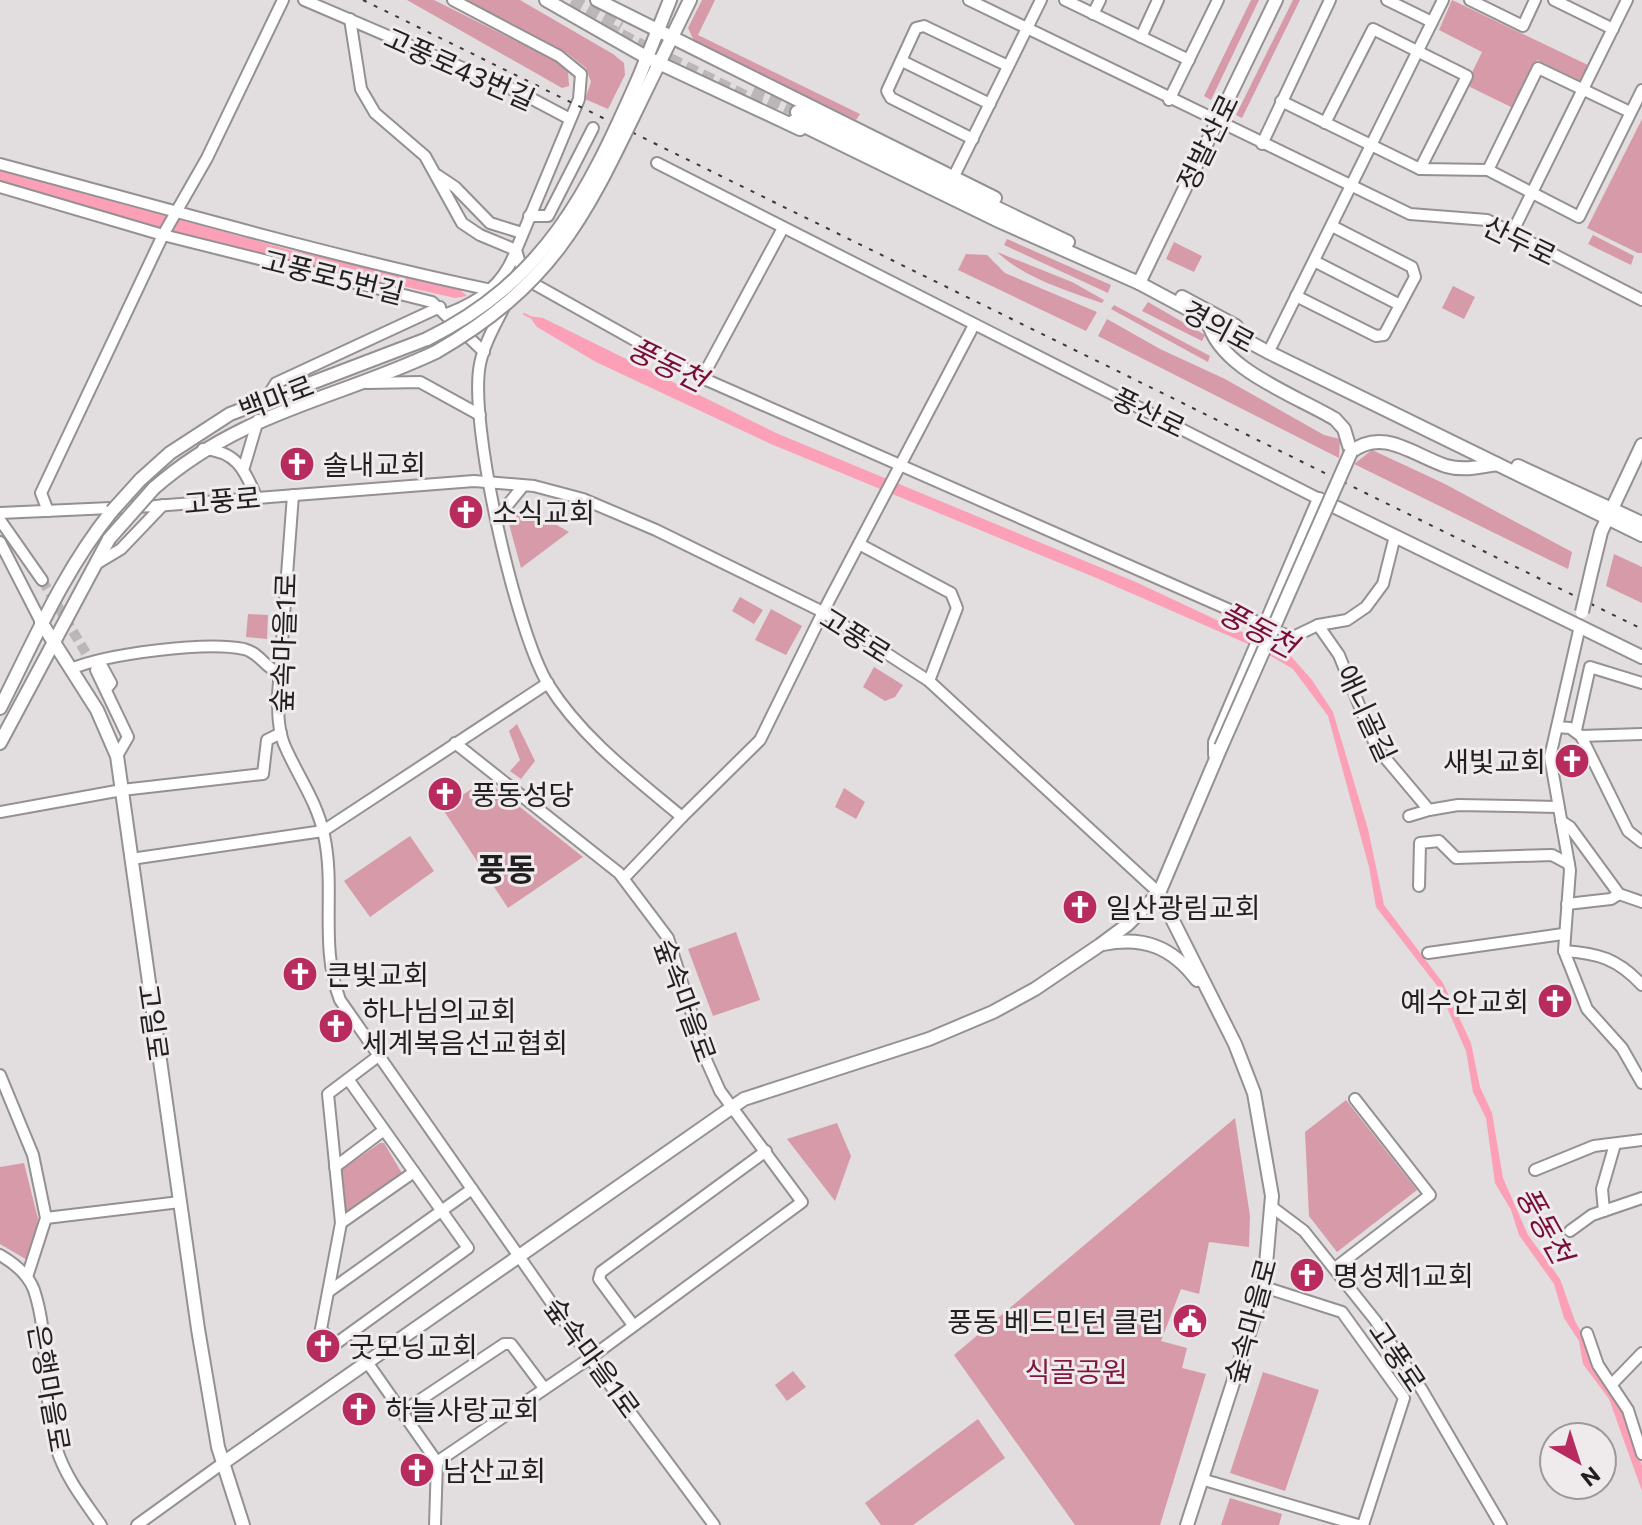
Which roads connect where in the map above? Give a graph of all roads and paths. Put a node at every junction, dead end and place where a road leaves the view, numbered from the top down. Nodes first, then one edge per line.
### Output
1 (283, 0) edge
2 (304, 0) edge
3 (453, 0) edge
4 (546, 0) edge
5 (597, 0) edge
6 (670, 0) edge
7 (690, 0) edge
8 (969, 0) edge
9 (1041, 0) edge
10 (1065, 0) edge
11 (1100, 0) edge
12 (1158, 0) edge
13 (1218, 0) edge
14 (1276, 0) edge
15 (1330, 0) edge
16 (1387, 0) edge
17 (1443, 0) edge
18 (1470, 0) edge
19 (1535, 0) edge
20 (1554, 0) edge
21 (1627, 0) edge
22 (1093, 14) junction
23 (350, 19) junction
24 (1432, 22) junction
25 (1027, 29) junction
26 (1613, 29) junction
27 (656, 30) junction
28 (1141, 37) junction
29 (672, 38) junction
30 (1418, 51) junction
31 (646, 57) junction
32 (1189, 60) junction
33 (902, 61) junction
34 (661, 64) junction
35 (1008, 66) junction
36 (644, 80) junction
37 (1642, 90) edge
38 (1584, 91) junction
39 (1169, 100) junction
40 (1281, 101) junction
41 (990, 104) junction
42 (1630, 112) junction
43 (796, 116) tunnel mouth
44 (570, 119) junction
45 (1216, 122) junction
46 (1325, 123) junction
47 (593, 128) dead end
48 (973, 139) junction
49 (1262, 144) junction
50 (1371, 146) junction
51 (657, 163) dead end
52 (0, 164) edge
53 (1420, 169) junction
54 (1488, 170) junction
55 (435, 174) junction
56 (954, 176) junction
57 (0, 187) edge
58 (1351, 187) junction
59 (1532, 195) junction
60 (175, 216) junction
61 (529, 216) junction
62 (1332, 226) junction
63 (783, 228) junction
64 (522, 233) junction
65 (1512, 233) junction
66 (164, 234) junction
67 (1058, 241) junction
68 (516, 250) junction
69 (1314, 261) junction
70 (522, 270) junction
71 (1140, 280) junction
72 (536, 285) junction
73 (523, 286) junction
74 (491, 290) junction
75 (1296, 296) junction
76 (508, 300) junction
77 (1642, 300) edge
78 (1400, 305) junction
79 (443, 311) junction
80 (1208, 321) junction
81 (974, 325) junction
82 (1272, 345) junction
83 (484, 352) junction
84 (702, 378) junction
85 (365, 383) junction
86 (266, 399) junction
87 (480, 415) junction
88 (258, 420) junction
89 (1642, 445) edge
90 (203, 449) junction
91 (1351, 452) junction
92 (1497, 464) junction
93 (244, 467) junction
94 (898, 468) junction
95 (491, 483) junction
96 (523, 486) junction
97 (293, 495) junction
98 (256, 496) junction
99 (1319, 499) junction
100 (163, 505) junction
101 (1334, 508) junction
102 (48, 511) junction
103 (0, 513) edge
104 (1610, 514) junction
105 (497, 518) junction
106 (0, 520) edge
107 (1642, 523) edge
108 (1642, 535) edge
109 (1395, 536) junction
110 (0, 542) edge
111 (859, 544) junction
112 (92, 566) junction
113 (42, 580) tunnel mouth
114 (823, 612) junction
115 (1581, 619) junction
116 (41, 622) junction
117 (1318, 625) junction
118 (1263, 628) junction
119 (1276, 634) junction
120 (52, 641) junction
121 (1642, 657) edge
122 (98, 665) junction
123 (71, 669) junction
124 (279, 673) junction
125 (929, 681) junction
126 (548, 683) junction
127 (1642, 683) edge
128 (0, 708) edge
129 (1557, 727) junction
130 (281, 733) junction
131 (1579, 733) junction
132 (1642, 734) edge
133 (0, 743) edge
134 (455, 743) junction
135 (117, 756) junction
136 (1215, 763) junction
137 (122, 790) junction
138 (1558, 807) junction
139 (1429, 810) junction
140 (0, 812) edge
141 (1409, 816) dead end
142 (682, 817) junction
143 (1561, 821) junction
144 (323, 831) junction
145 (1642, 842) edge
146 (131, 859) junction
147 (1569, 864) junction
148 (624, 878) junction
149 (1419, 886) dead end
150 (1159, 893) junction
151 (1619, 894) junction
152 (1642, 902) edge
153 (1567, 904) junction
154 (1563, 934) junction
155 (1100, 945) junction
156 (1564, 951) junction
157 (1428, 953) dead end
158 (1642, 985) edge
159 (1216, 1005) junction
160 (377, 1057) junction
161 (0, 1075) edge
162 (348, 1079) junction
163 (1642, 1083) edge
164 (1355, 1099) dead end
165 (731, 1106) junction
166 (384, 1130) junction
167 (1642, 1140) edge
168 (1615, 1144) junction
169 (766, 1151) junction
170 (335, 1167) junction
171 (1535, 1170) dead end
172 (414, 1172) junction
173 (472, 1189) junction
174 (1642, 1198) edge
175 (180, 1202) junction
176 (1272, 1207) junction
177 (441, 1211) junction
178 (1604, 1211) junction
179 (46, 1218) junction
180 (341, 1223) junction
181 (1570, 1231) dead end
182 (0, 1255) edge
183 (518, 1255) junction
184 (1335, 1268) junction
185 (27, 1277) junction
186 (1264, 1287) junction
187 (328, 1292) junction
188 (633, 1325) junction
189 (1587, 1333) dead end
190 (1642, 1353) edge
191 (590, 1358) junction
192 (367, 1362) junction
193 (1612, 1384) junction
194 (544, 1388) junction
195 (402, 1412) junction
196 (1642, 1454) edge
197 (437, 1462) junction
198 (223, 1463) junction
199 (1201, 1479) junction
200 (101, 1525) edge
201 (137, 1525) edge
202 (243, 1525) edge
203 (435, 1525) edge
204 (714, 1525) edge
205 (1187, 1525) edge
206 (1360, 1525) edge
207 (1501, 1525) edge

1 - 60 street
2 - 23 street, 고풍로43번길
3 - 44 street, 고풍로43번길
4 - 31 main road
5 - 27 main road
6 - 27 main road
7 - 29 main road
8 - 25 street, 산두로
9 - 25 street
10 - 22 street
11 - 22 street
12 - 28 street
13 - 32 street
14 - 45 main road, 정발산로
15 - 40 street
16 - 24 street
17 - 24 street, 경의로
18 - 19 street
20 - 26 street
21 - 26 street
22 - 28 street
23 - 44 street, 고풍로43번길
23 - 55 street, 고풍로43번길
24 - 30 street, 경의로
25 - 35 street
25 - 39 street, 산두로
26 - 38 street
27 - 29 main road
27 - 31 main road
28 - 32 street
29 - 34 main road
29 - 56 main road
30 - 46 street
30 - 50 street, 경의로
30 - 53 street
31 - 34 main road
31 - 36 main road
32 - 39 street
33 - 35 street
33 - 41 street
33 - 48 street
34 - 36 main road
34 - 67 main road
35 - 41 street
36 - 85 main road, 백마로, bridge
36 - 86 main road, 백마로, bridge
37 - 42 street
38 - 42 street
38 - 54 street
38 - 59 street
39 - 45 street, 산두로
40 - 46 street
40 - 49 street
41 - 48 street
42 - 59 street
43 - 67 main road, 경의로
44 - 61 street, 고풍로43번길
45 - 49 street, 산두로
45 - 71 main road, 정발산로
46 - 50 street
47 - 61 street
48 - 56 street
49 - 58 street, 산두로
50 - 53 street
50 - 58 street, 경의로
51 - 63 street, 풍산로
52 - 60 street, 고풍로5번길
53 - 54 street
54 - 59 street
55 - 64 street, 고풍로43번길
55 - 68 street, 고풍로43번길
56 - 67 main road
57 - 66 street, 고풍로5번길
58 - 62 street, 경의로
58 - 65 street, 산두로
59 - 65 street
60 - 66 street
60 - 74 street, 고풍로5번길
61 - 64 street, 고풍로43번길
62 - 69 street, 경의로
62 - 78 street
63 - 81 street, 풍산로
63 - 84 street
64 - 68 street, 고풍로43번길
65 - 77 street, 산두로
66 - 79 street, 고풍로5번길
66 - 102 street
67 - 71 main road, 경의로
68 - 70 street
68 - 74 street
69 - 75 street, 경의로
69 - 78 street
70 - 72 street
70 - 73 street
71 - 80 main road, 경의로
71 - 82 main road, 경의로
72 - 73 street
72 - 84 street
73 - 76 street
74 - 76 street, 고풍로5번길
74 - 79 street
75 - 78 street
75 - 82 street, 경의로
76 - 83 street
79 - 83 street, 고풍로5번길
79 - 86 street
80 - 91 main road
80 - 92 main road, 경의로
81 - 94 street
81 - 99 street, 풍산로
82 - 104 main road, 경의로
83 - 87 street
84 - 94 street
85 - 87 street
85 - 88 main road, 백마로
86 - 116 main road, 백마로, bridge
87 - 95 street
88 - 90 main road, 백마로
88 - 93 street
89 - 104 main road
90 - 93 street
90 - 112 main road, 백마로, bridge
91 - 92 main road
91 - 136 main road, bridge
92 - 104 main road, 경의로
93 - 98 street
94 - 111 street
94 - 118 street
95 - 96 street, 고풍로
95 - 97 street, 고풍로
95 - 105 street
96 - 105 street
96 - 114 street, 고풍로
97 - 98 street, 고풍로
97 - 124 street, 숲속마을1로
98 - 100 street, 고풍로
99 - 101 main road, 풍산로
99 - 118 main road
100 - 102 street, 고풍로
100 - 112 street
101 - 109 main road, 풍산로
101 - 119 main road
102 - 103 street, 고풍로
104 - 107 main road, 경의로
104 - 108 main road, 경의로
104 - 115 main road, bridge
105 - 126 street
106 - 113 street
109 - 115 main road, 풍산로
109 - 117 street
110 - 116 street, 고일로
111 - 114 street
111 - 125 street
112 - 120 main road
114 - 125 street, 고풍로
114 - 142 street
115 - 121 main road, 풍산로
115 - 129 street
116 - 120 main road, 고일로
116 - 128 main road
117 - 119 street
117 - 139 street, 애니골길
118 - 136 main road
119 - 136 main road, bridge
120 - 123 main road, 고일로
120 - 133 main road
122 - 123 street
122 - 124 street
122 - 135 street
123 - 135 main road, 고일로
124 - 130 street, 숲속마을1로
125 - 150 street, 고풍로
126 - 134 street
126 - 142 street
127 - 131 street
129 - 131 street
129 - 138 street
130 - 137 street
130 - 144 street, 숲속마을1로
131 - 132 street
131 - 145 street
134 - 144 street
134 - 148 street, 숲속마을로
135 - 137 main road, 고일로
136 - 150 main road
137 - 140 street
137 - 146 main road, 고일로
138 - 139 street
138 - 143 street
139 - 141 street
142 - 148 street
143 - 147 street
143 - 151 street
144 - 146 street
144 - 160 street, 숲속마을1로
146 - 175 main road, 고일로
147 - 149 street
147 - 153 street
148 - 165 street, 숲속마을로
150 - 155 main road
150 - 159 main road, 숲속마을로
151 - 152 street
151 - 153 street
153 - 154 street
154 - 156 street
154 - 157 street
155 - 159 main road
155 - 165 main road
156 - 158 street
156 - 163 street
159 - 176 main road, 숲속마을로
160 - 162 street
160 - 173 street, 숲속마을1로
161 - 179 street
162 - 166 street
162 - 170 street
164 - 184 street
165 - 169 street, 숲속마을로
165 - 183 main road
166 - 170 street
166 - 172 street
167 - 168 street
168 - 171 street
168 - 178 street
169 - 188 street
169 - 188 street, 숲속마을로
170 - 180 street
172 - 177 street
172 - 180 street
173 - 177 street
173 - 183 street, 숲속마을1로
174 - 178 street
175 - 179 street
175 - 198 main road, 고일로
176 - 184 street, 고풍로
176 - 186 main road, 숲속마을로
177 - 187 street
177 - 187 street
178 - 181 street
179 - 185 street
180 - 187 street
182 - 185 street
183 - 191 street, 숲속마을1로
183 - 192 main road
184 - 207 street, 고풍로
185 - 200 street, 은행마을로
186 - 199 main road, 숲속마을로
186 - 206 street
188 - 191 street
189 - 193 street
190 - 193 street
191 - 194 street
191 - 204 street, 숲속마을1로
192 - 195 street
192 - 198 main road
193 - 196 street
194 - 195 street
194 - 197 street
195 - 197 street
197 - 203 street
198 - 201 street
198 - 202 main road, 고일로
199 - 205 main road, 숲속마을로
199 - 206 street

